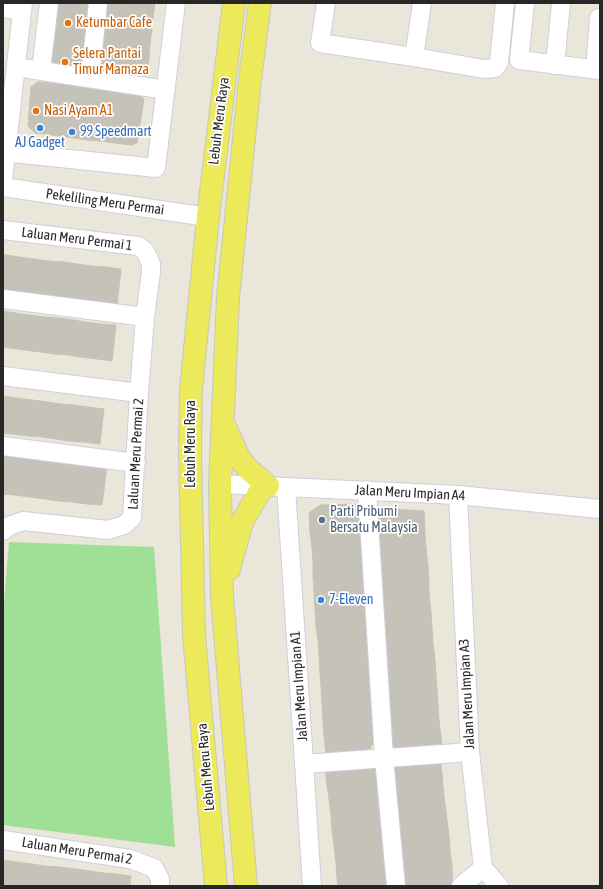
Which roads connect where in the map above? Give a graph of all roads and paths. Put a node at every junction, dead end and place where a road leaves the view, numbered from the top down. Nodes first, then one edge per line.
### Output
1 (49, 3) edge
2 (98, 3) edge
3 (176, 3) edge
4 (234, 3) edge
5 (260, 3) edge
6 (326, 3) edge
7 (422, 3) edge
8 (505, 3) edge
9 (525, 3) edge
10 (561, 3) edge
11 (23, 7) edge
12 (3, 8) edge
13 (599, 18) edge
14 (414, 57) junction
15 (600, 62) edge
16 (555, 65) junction
17 (41, 70) junction
18 (600, 70) edge
19 (11, 75) edge
20 (90, 78) junction
21 (166, 90) junction
22 (5, 152) edge
23 (3, 180) edge
24 (3, 187) edge
25 (208, 216) junction
26 (3, 230) edge
27 (148, 256) joint
28 (3, 298) edge
29 (145, 317) junction
30 (3, 376) edge
31 (139, 393) junction
32 (222, 421) junction
33 (3, 446) edge
34 (136, 463) junction
35 (220, 484) junction
36 (272, 486) junction
37 (367, 490) junction
38 (458, 495) junction
39 (600, 509) edge
40 (3, 531) edge
41 (222, 596) junction
42 (470, 752) junction
43 (384, 758) junction
44 (304, 764) junction
45 (3, 840) edge
46 (482, 868) junction
47 (247, 881) edge
48 (160, 886) edge
49 (216, 886) edge
50 (312, 886) edge
51 (396, 886) edge
52 (461, 886) edge
53 (499, 886) edge

1 - 17 street
2 - 20 street
3 - 21 street
4 - 25 main road, Lebuh Meru Raya
5 - 32 main road, Lebuh Meru Raya
6 - 14 street
7 - 14 street
8 - 14 street
9 - 16 street
10 - 16 street
11 - 12 street
11 - 19 street
13 - 15 street
16 - 18 street
17 - 19 street
17 - 20 street
19 - 22 street
20 - 21 street
21 - 22 street
22 - 23 street
24 - 25 street, Pekeliling Meru Permai
25 - 49 main road, Lebuh Meru Raya
26 - 27 street, Laluan Meru Permai 1
27 - 29 street, Laluan Meru Permai 2
28 - 29 street
29 - 31 street, Laluan Meru Permai 2
30 - 31 street
31 - 34 street, Laluan Meru Permai 2
32 - 35 main road, Lebuh Meru Raya
32 - 36 main road
33 - 34 street
34 - 40 street, Laluan Meru Permai 2
35 - 36 street, Jalan Meru Impian A4
35 - 41 main road, Lebuh Meru Raya
36 - 37 street, Jalan Meru Impian A4
36 - 41 main road
36 - 44 street, Jalan Meru Impian A1
37 - 38 street, Jalan Meru Impian A4
37 - 43 street
38 - 39 street, Jalan Meru Impian A4
38 - 42 street, Jalan Meru Impian A3
41 - 47 main road, Lebuh Meru Raya
42 - 43 street
42 - 46 street, Jalan Meru Impian A3
43 - 44 street
43 - 51 street
44 - 50 street, Jalan Meru Impian A1
45 - 48 street, Laluan Meru Permai 2
46 - 52 street
46 - 53 street

